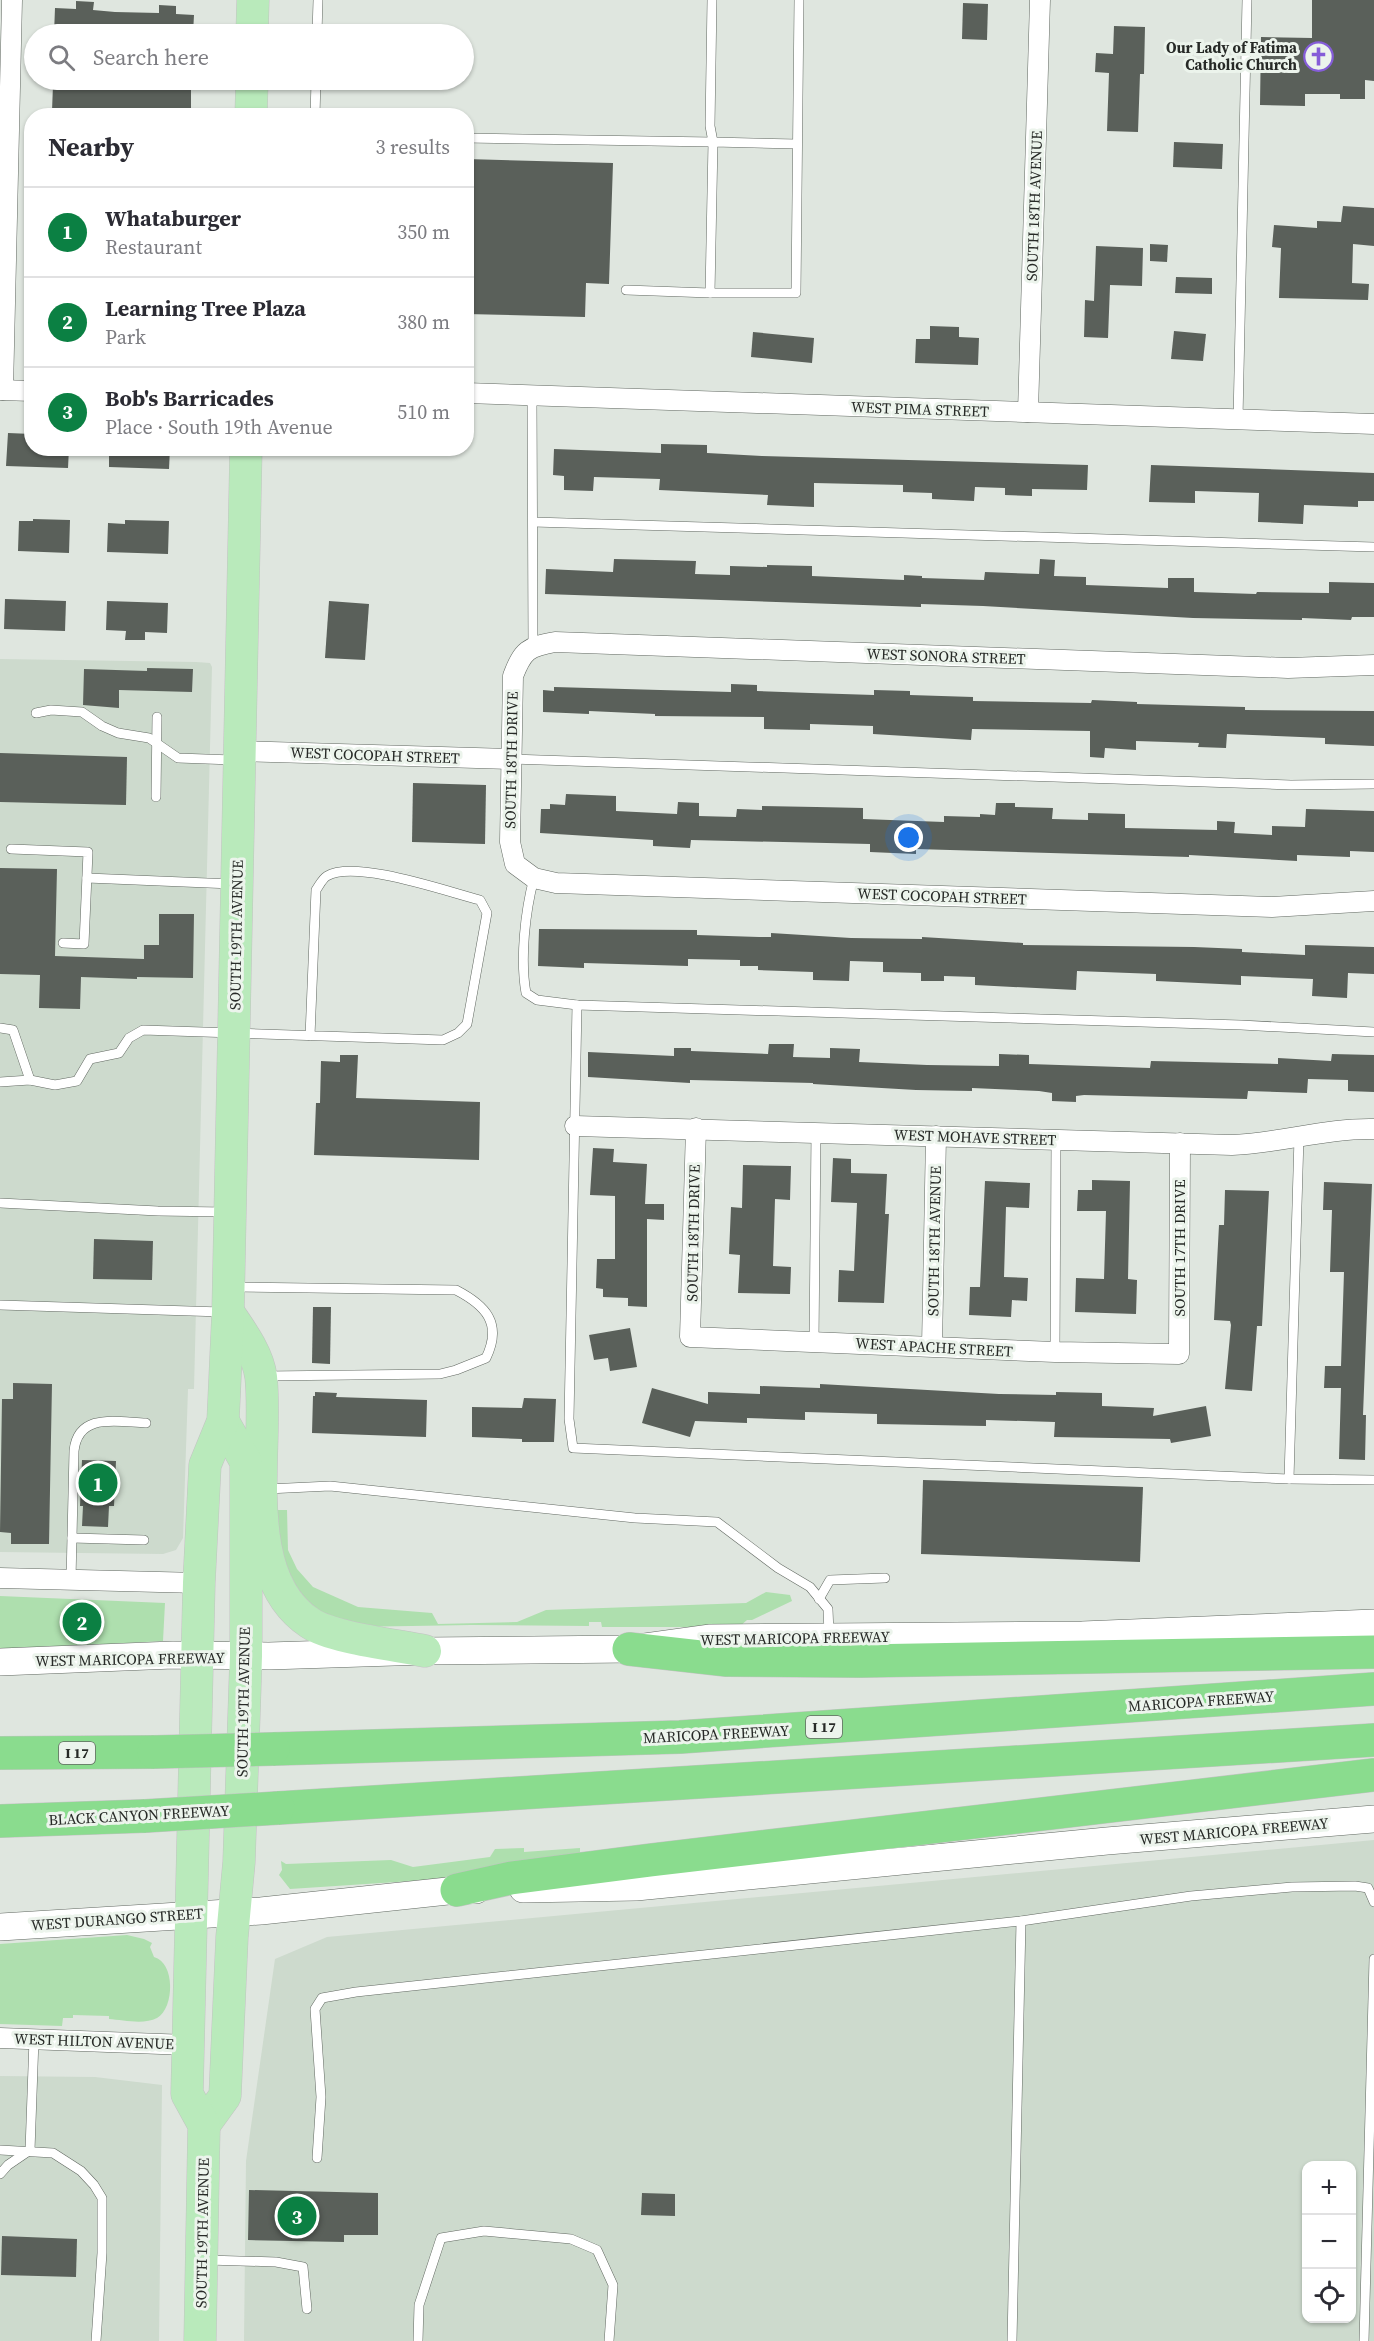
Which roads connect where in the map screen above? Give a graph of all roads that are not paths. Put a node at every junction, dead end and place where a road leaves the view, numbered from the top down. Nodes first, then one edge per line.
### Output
1 (12, 0) edge
2 (253, 0) edge
3 (318, 0) edge
4 (712, 0) edge
5 (799, 0) edge
6 (1040, 0) edge
7 (1247, 0) edge
8 (252, 24) edge
9 (317, 24) edge
10 (252, 90) edge
11 (316, 90) edge
12 (251, 108) edge
13 (315, 108) edge
14 (474, 138) edge
15 (713, 142) junction
16 (796, 144) junction
17 (626, 290) dead end
18 (710, 293) junction
19 (2, 390) edge
20 (24, 391) edge
21 (474, 393) edge
22 (532, 396) junction
23 (1028, 412) junction
24 (1238, 419) junction
25 (1374, 424) edge
26 (246, 456) edge
27 (533, 522) junction
28 (1374, 547) edge
29 (527, 651) junction
30 (1374, 665) edge
31 (36, 713) dead end
32 (158, 717) dead end
33 (157, 743) junction
34 (239, 756) junction
35 (511, 759) junction
36 (1374, 784) edge
37 (156, 797) dead end
38 (11, 849) dead end
39 (515, 864) joint
40 (87, 878) junction
41 (534, 878) junction
42 (237, 884) junction
43 (1374, 901) edge
44 (63, 943) dead end
45 (577, 1005) junction
46 (0, 1028) edge
47 (1374, 1032) edge
48 (234, 1034) junction
49 (310, 1035) junction
50 (30, 1080) junction
51 (0, 1082) edge
52 (575, 1126) junction
53 (696, 1128) junction
54 (1374, 1129) edge
55 (816, 1132) junction
56 (936, 1136) junction
57 (1299, 1137) junction
58 (1056, 1140) junction
59 (1180, 1143) junction
60 (0, 1203) edge
61 (230, 1212) junction
62 (228, 1299) junction
63 (0, 1305) edge
64 (690, 1337) joint
65 (814, 1341) junction
66 (932, 1346) junction
67 (1055, 1352) junction
68 (1179, 1354) joint
69 (261, 1376) junction
70 (224, 1421) junction
71 (146, 1423) dead end
72 (1289, 1479) junction
73 (1374, 1480) edge
74 (261, 1489) junction
75 (72, 1538) junction
76 (144, 1540) dead end
77 (0, 1578) edge
78 (885, 1578) dead end
79 (71, 1580) junction
80 (199, 1583) junction
81 (819, 1599) junction
82 (1374, 1623) edge
83 (829, 1637) junction
84 (629, 1649) junction
85 (425, 1651) junction
86 (1374, 1652) edge
87 (198, 1656) junction
88 (246, 1656) junction
89 (0, 1662) edge
90 (1374, 1689) edge
91 (1374, 1740) edge
92 (0, 1754) edge
93 (1374, 1775) edge
94 (1374, 1819) edge
95 (0, 1821) edge
96 (457, 1890) junction
97 (1374, 1902) edge
98 (234, 1912) junction
99 (190, 1915) junction
100 (1021, 1921) junction
101 (0, 1927) edge
102 (1374, 1959) edge
103 (0, 2038) edge
104 (34, 2039) junction
105 (188, 2045) junction
106 (204, 2125) junction
107 (0, 2150) edge
108 (30, 2150) junction
109 (317, 2158) dead end
110 (0, 2174) edge
111 (201, 2260) junction
112 (307, 2309) dead end
113 (96, 2341) edge
114 (200, 2341) edge
115 (418, 2341) edge
116 (609, 2341) edge
117 (1012, 2341) edge
118 (1364, 2341) edge

1 - 19 street
2 - 8 main road
3 - 9 lane
4 - 15 lane
5 - 16 lane
6 - 23 street, SOUTH 18TH AVENUE
7 - 24 lane
10 - 12 main road
11 - 13 lane
14 - 15 lane
15 - 16 lane
15 - 18 lane
16 - 18 lane
17 - 18 lane
19 - 20 street
21 - 22 street, WEST PIMA STREET
22 - 23 street, WEST PIMA STREET
22 - 27 lane
23 - 24 street, WEST PIMA STREET
24 - 25 street, WEST PIMA STREET
26 - 34 main road, SOUTH 19TH AVENUE
27 - 28 lane
27 - 29 lane
29 - 30 street, WEST SONORA STREET
29 - 35 street, SOUTH 18TH DRIVE
31 - 33 lane
32 - 33 lane
33 - 34 lane
33 - 37 lane
34 - 35 street, WEST COCOPAH STREET
34 - 42 main road, SOUTH 19TH AVENUE
35 - 36 lane
35 - 39 street, SOUTH 18TH DRIVE
38 - 40 lane
39 - 41 street, WEST COCOPAH STREET
40 - 42 lane
40 - 44 lane
41 - 43 street, WEST COCOPAH STREET
41 - 45 lane
42 - 48 main road, SOUTH 19TH AVENUE
45 - 47 lane
45 - 52 lane
46 - 50 lane
48 - 49 lane
48 - 50 lane
48 - 61 main road, SOUTH 19TH AVENUE
49 - 49 lane
50 - 51 lane
52 - 53 street, WEST MOHAVE STREET
52 - 72 lane
53 - 55 street, WEST MOHAVE STREET
53 - 64 street, SOUTH 18TH DRIVE
54 - 57 street, WEST MOHAVE STREET
55 - 56 street, WEST MOHAVE STREET
55 - 65 lane
56 - 58 street, WEST MOHAVE STREET
56 - 66 street, SOUTH 18TH AVENUE
57 - 59 street, WEST MOHAVE STREET
57 - 72 lane
58 - 59 street, WEST MOHAVE STREET
58 - 67 lane
59 - 68 street, SOUTH 17TH DRIVE
60 - 61 lane
61 - 62 main road, SOUTH 19TH AVENUE
62 - 63 lane
62 - 69 main road
62 - 69 lane
62 - 70 main road, SOUTH 19TH AVENUE
64 - 65 street, WEST APACHE STREET
65 - 66 street, WEST APACHE STREET
66 - 67 street, WEST APACHE STREET
67 - 68 street, WEST APACHE STREET
69 - 74 main road
70 - 80 main road, SOUTH 19TH AVENUE
70 - 88 main road, SOUTH 19TH AVENUE
71 - 75 lane
72 - 73 lane
74 - 81 lane
74 - 85 main road
75 - 76 lane
75 - 79 lane
77 - 79 street
78 - 81 lane
79 - 80 street
80 - 87 main road, SOUTH 19TH AVENUE
81 - 83 lane
82 - 83 main road, WEST MARICOPA FREEWAY
83 - 84 main road, WEST MARICOPA FREEWAY
84 - 85 main road, WEST MARICOPA FREEWAY
84 - 86 highway
85 - 88 main road, WEST MARICOPA FREEWAY
87 - 88 main road, WEST MARICOPA FREEWAY
87 - 89 main road, WEST MARICOPA FREEWAY
87 - 99 main road, SOUTH 19TH AVENUE
88 - 98 main road, SOUTH 19TH AVENUE
90 - 92 highway, MARICOPA FREEWAY / I 17, bridge
91 - 95 highway, BLACK CANYON FREEWAY, bridge
93 - 96 highway
94 - 96 main road, WEST MARICOPA FREEWAY
96 - 98 main road, WEST MARICOPA FREEWAY
97 - 100 lane
98 - 99 main road, WEST DURANGO STREET
98 - 106 main road, SOUTH 19TH AVENUE
99 - 101 main road, WEST DURANGO STREET
99 - 105 main road, SOUTH 19TH AVENUE
100 - 109 lane
100 - 117 lane
102 - 118 lane
103 - 104 street, WEST HILTON AVENUE
104 - 105 street, WEST HILTON AVENUE
104 - 108 lane
105 - 106 main road, SOUTH 19TH AVENUE
106 - 111 main road, SOUTH 19TH AVENUE
107 - 108 lane
108 - 110 lane
108 - 113 lane
111 - 112 lane
111 - 114 main road, SOUTH 19TH AVENUE
115 - 116 lane

